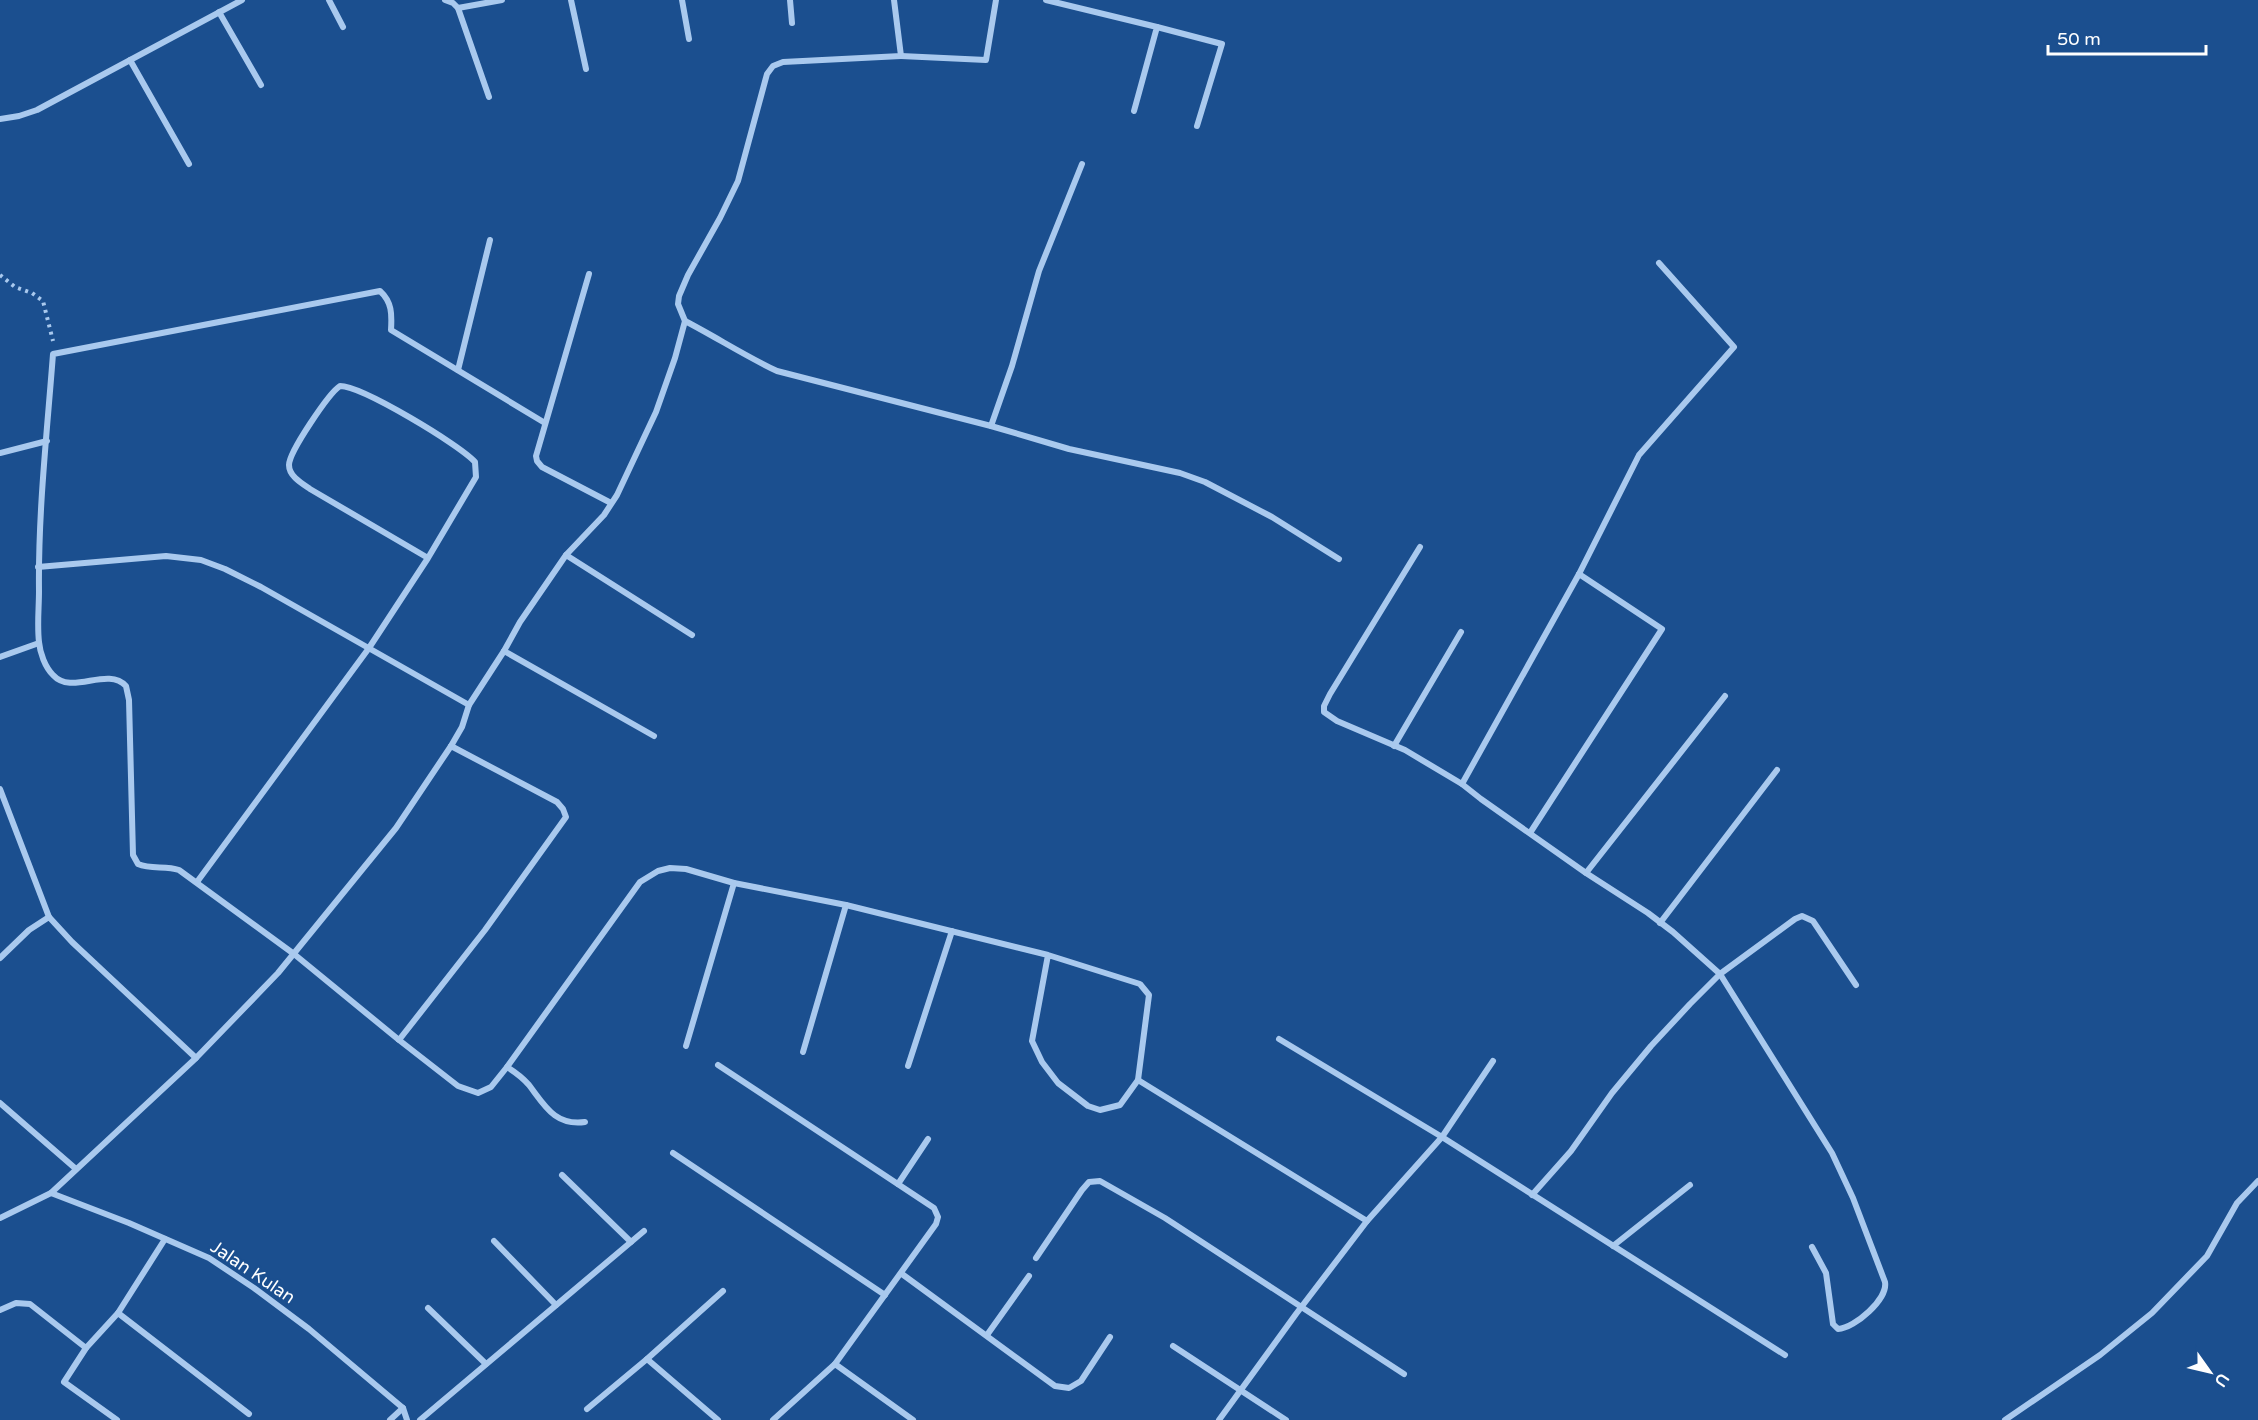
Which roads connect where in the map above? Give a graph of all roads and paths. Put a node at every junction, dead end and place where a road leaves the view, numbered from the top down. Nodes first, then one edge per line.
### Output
1 (242, 0) edge
2 (329, 0) edge
3 (445, 0) edge
4 (502, 0) edge
5 (571, 0) edge
6 (682, 0) edge
7 (790, 0) edge
8 (894, 0) edge
9 (996, 0) edge
10 (1046, 0) edge
11 (458, 8) junction
12 (219, 12) junction
13 (792, 23) dead end
14 (343, 27) dead end
15 (1157, 27) junction
16 (689, 39) dead end
17 (901, 56) junction
18 (130, 60) junction
19 (586, 69) dead end
20 (261, 85) dead end
21 (489, 97) dead end
22 (1134, 111) dead end
23 (0, 118) edge
24 (1197, 126) dead end
25 (189, 164) dead end
26 (1082, 164) dead end
27 (490, 240) dead end
28 (1659, 263) dead end
29 (589, 274) dead end
30 (0, 275) edge
31 (685, 321) junction
32 (52, 354) junction
33 (458, 370) junction
34 (545, 423) junction
35 (991, 426) junction
36 (47, 441) junction
37 (0, 453) edge
38 (611, 503) junction
39 (1420, 547) dead end
40 (566, 555) junction
41 (428, 558) junction
42 (1339, 559) dead end
43 (38, 567) junction
44 (1579, 574) junction
45 (1461, 632) dead end
46 (692, 635) dead end
47 (39, 643) junction
48 (369, 648) junction
49 (504, 651) junction
50 (0, 657) edge
51 (1725, 696) dead end
52 (469, 705) junction
53 (654, 736) dead end
54 (451, 746) junction
55 (1394, 746) junction
56 (1777, 770) dead end
57 (1462, 784) junction
58 (0, 789) edge
59 (1530, 833) junction
60 (1586, 873) junction
61 (197, 882) junction
62 (734, 883) junction
63 (846, 905) junction
64 (49, 917) junction
65 (1660, 922) junction
66 (952, 931) junction
67 (294, 954) junction
68 (1048, 956) junction
69 (0, 958) edge
70 (1720, 974) junction
71 (1856, 985) dead end
72 (399, 1040) junction
73 (1279, 1040) dead end
74 (686, 1046) dead end
75 (803, 1052) dead end
76 (196, 1058) junction
77 (1493, 1061) dead end
78 (718, 1065) dead end
79 (908, 1066) dead end
80 (507, 1067) junction
81 (1138, 1080) junction
82 (0, 1103) edge
83 (585, 1122) dead end
84 (1442, 1137) junction
85 (928, 1139) dead end
86 (673, 1153) dead end
87 (76, 1169) junction
88 (562, 1175) dead end
89 (2258, 1181) edge
90 (898, 1184) junction
91 (1690, 1185) dead end
92 (51, 1193) junction
93 (1532, 1195) junction
94 (0, 1218) edge
95 (1367, 1221) junction
96 (644, 1231) dead end
97 (165, 1239) junction
98 (494, 1241) dead end
99 (631, 1242) junction
100 (1614, 1246) junction
101 (1812, 1247) dead end
102 (1036, 1258) dead end
103 (902, 1274) junction
104 (1029, 1276) dead end
105 (723, 1291) dead end
106 (885, 1295) junction
107 (556, 1305) junction
108 (1302, 1306) junction
109 (428, 1308) dead end
110 (0, 1310) edge
111 (118, 1313) junction
112 (987, 1335) junction
113 (1110, 1337) dead end
114 (1173, 1346) dead end
115 (86, 1348) junction
116 (1785, 1355) dead end
117 (646, 1359) junction
118 (486, 1364) junction
119 (835, 1364) junction
120 (1404, 1374) dead end
121 (1241, 1391) junction
122 (403, 1408) junction
123 (587, 1409) dead end
124 (249, 1414) dead end
125 (117, 1420) edge
126 (390, 1420) edge
127 (407, 1420) edge
128 (420, 1420) edge
129 (718, 1420) edge
130 (772, 1420) edge
131 (913, 1420) edge
132 (1219, 1420) edge
133 (1286, 1420) edge
134 (2005, 1420) edge

1 - 12 street
2 - 14 street
3 - 11 street
4 - 11 street
5 - 19 street
6 - 16 street
7 - 13 street
8 - 17 street
9 - 17 street
10 - 15 street
11 - 21 street
12 - 18 street
12 - 20 street
15 - 22 street
15 - 24 street
17 - 31 street
18 - 23 street
18 - 25 street
26 - 35 street
27 - 33 street
28 - 44 street
29 - 34 street
30 - 32 path
31 - 35 street
31 - 38 street
32 - 33 street
32 - 36 street
33 - 34 street
34 - 38 street
35 - 42 street
36 - 37 street
36 - 43 street
38 - 40 street
39 - 55 street
40 - 46 street
40 - 49 street
41 - 41 street
41 - 48 street
43 - 47 street
43 - 48 street
44 - 57 street
44 - 59 street
45 - 55 street
47 - 50 street
47 - 61 street
48 - 52 street
48 - 61 street
49 - 52 street
49 - 53 street
51 - 60 street
52 - 54 street
54 - 67 street
54 - 72 street
55 - 57 street
56 - 65 street
57 - 59 street
58 - 64 street
59 - 60 street
60 - 65 street
61 - 67 street
62 - 63 street
62 - 74 street
62 - 80 street
63 - 66 street
63 - 75 street
64 - 69 street
64 - 76 street
65 - 70 street
66 - 68 street
66 - 79 street
67 - 72 street
67 - 76 street
68 - 81 street
68 - 81 street
70 - 71 street
70 - 93 street
70 - 101 street
72 - 80 street
73 - 84 street
76 - 87 street
77 - 84 street
78 - 90 street
80 - 83 street
81 - 95 street
82 - 87 street
84 - 93 street
84 - 95 street
85 - 90 street
86 - 106 street
87 - 92 street
88 - 99 street
89 - 134 street
90 - 103 street
91 - 100 street
92 - 94 street
92 - 97 street, Jalan Kulan
93 - 100 street
95 - 108 street
96 - 99 street
97 - 111 street
97 - 122 street, Jalan Kulan
98 - 107 street
99 - 107 street
100 - 116 street
102 - 108 street
103 - 106 street
103 - 112 street
104 - 112 street
105 - 117 street
106 - 119 street
107 - 118 street
108 - 120 street
108 - 121 street
109 - 118 street
110 - 115 street
111 - 115 street
111 - 124 street
112 - 113 street
114 - 121 street
115 - 125 street
117 - 123 street
117 - 129 street
118 - 128 street
119 - 130 street
119 - 131 street
121 - 132 street
121 - 133 street
122 - 126 street
122 - 127 street

